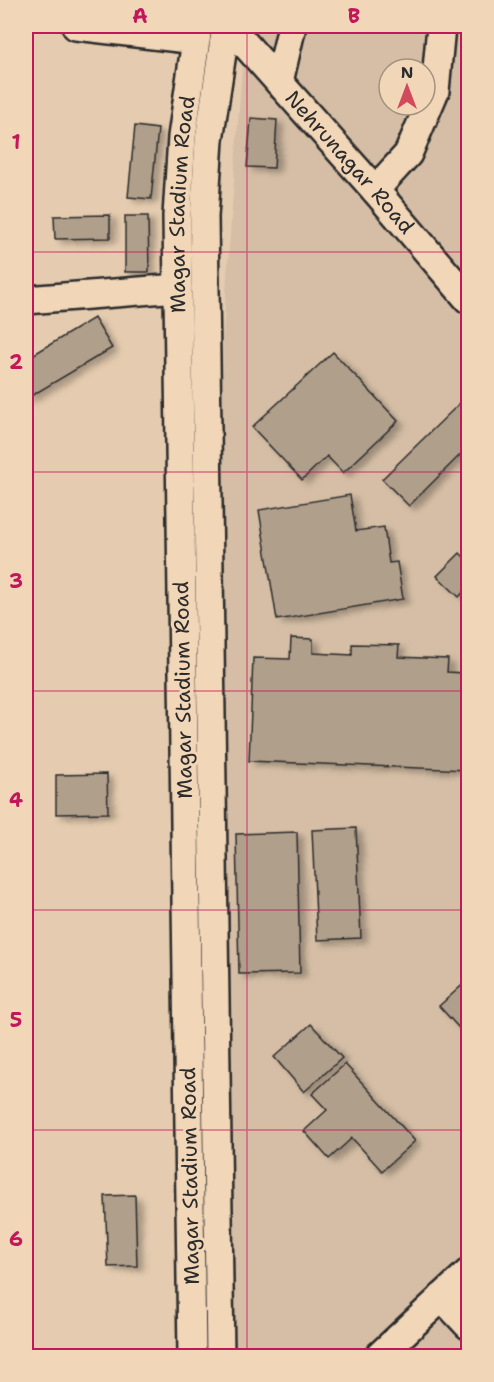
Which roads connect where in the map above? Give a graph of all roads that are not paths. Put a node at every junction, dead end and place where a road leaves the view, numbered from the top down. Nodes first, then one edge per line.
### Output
1 (76, 26) edge
2 (227, 26) edge
3 (292, 26) edge
4 (441, 26) edge
5 (197, 33) edge
6 (279, 82) junction
7 (375, 190) junction
8 (178, 288) junction
9 (468, 299) edge
10 (26, 300) edge
11 (468, 1273) edge
12 (442, 1297) junction
13 (468, 1325) edge
14 (192, 1356) edge
15 (220, 1356) edge
16 (379, 1356) edge

1 - 5 street
2 - 6 street, Nehrunagar Road
2 - 15 street, Magar Stadium Road
3 - 6 street
4 - 7 street
5 - 8 street, Magar Stadium Road
6 - 7 street, Nehrunagar Road
7 - 9 street, Nehrunagar Road
8 - 10 street
8 - 14 street, Magar Stadium Road
11 - 12 street
12 - 13 street
12 - 16 street

